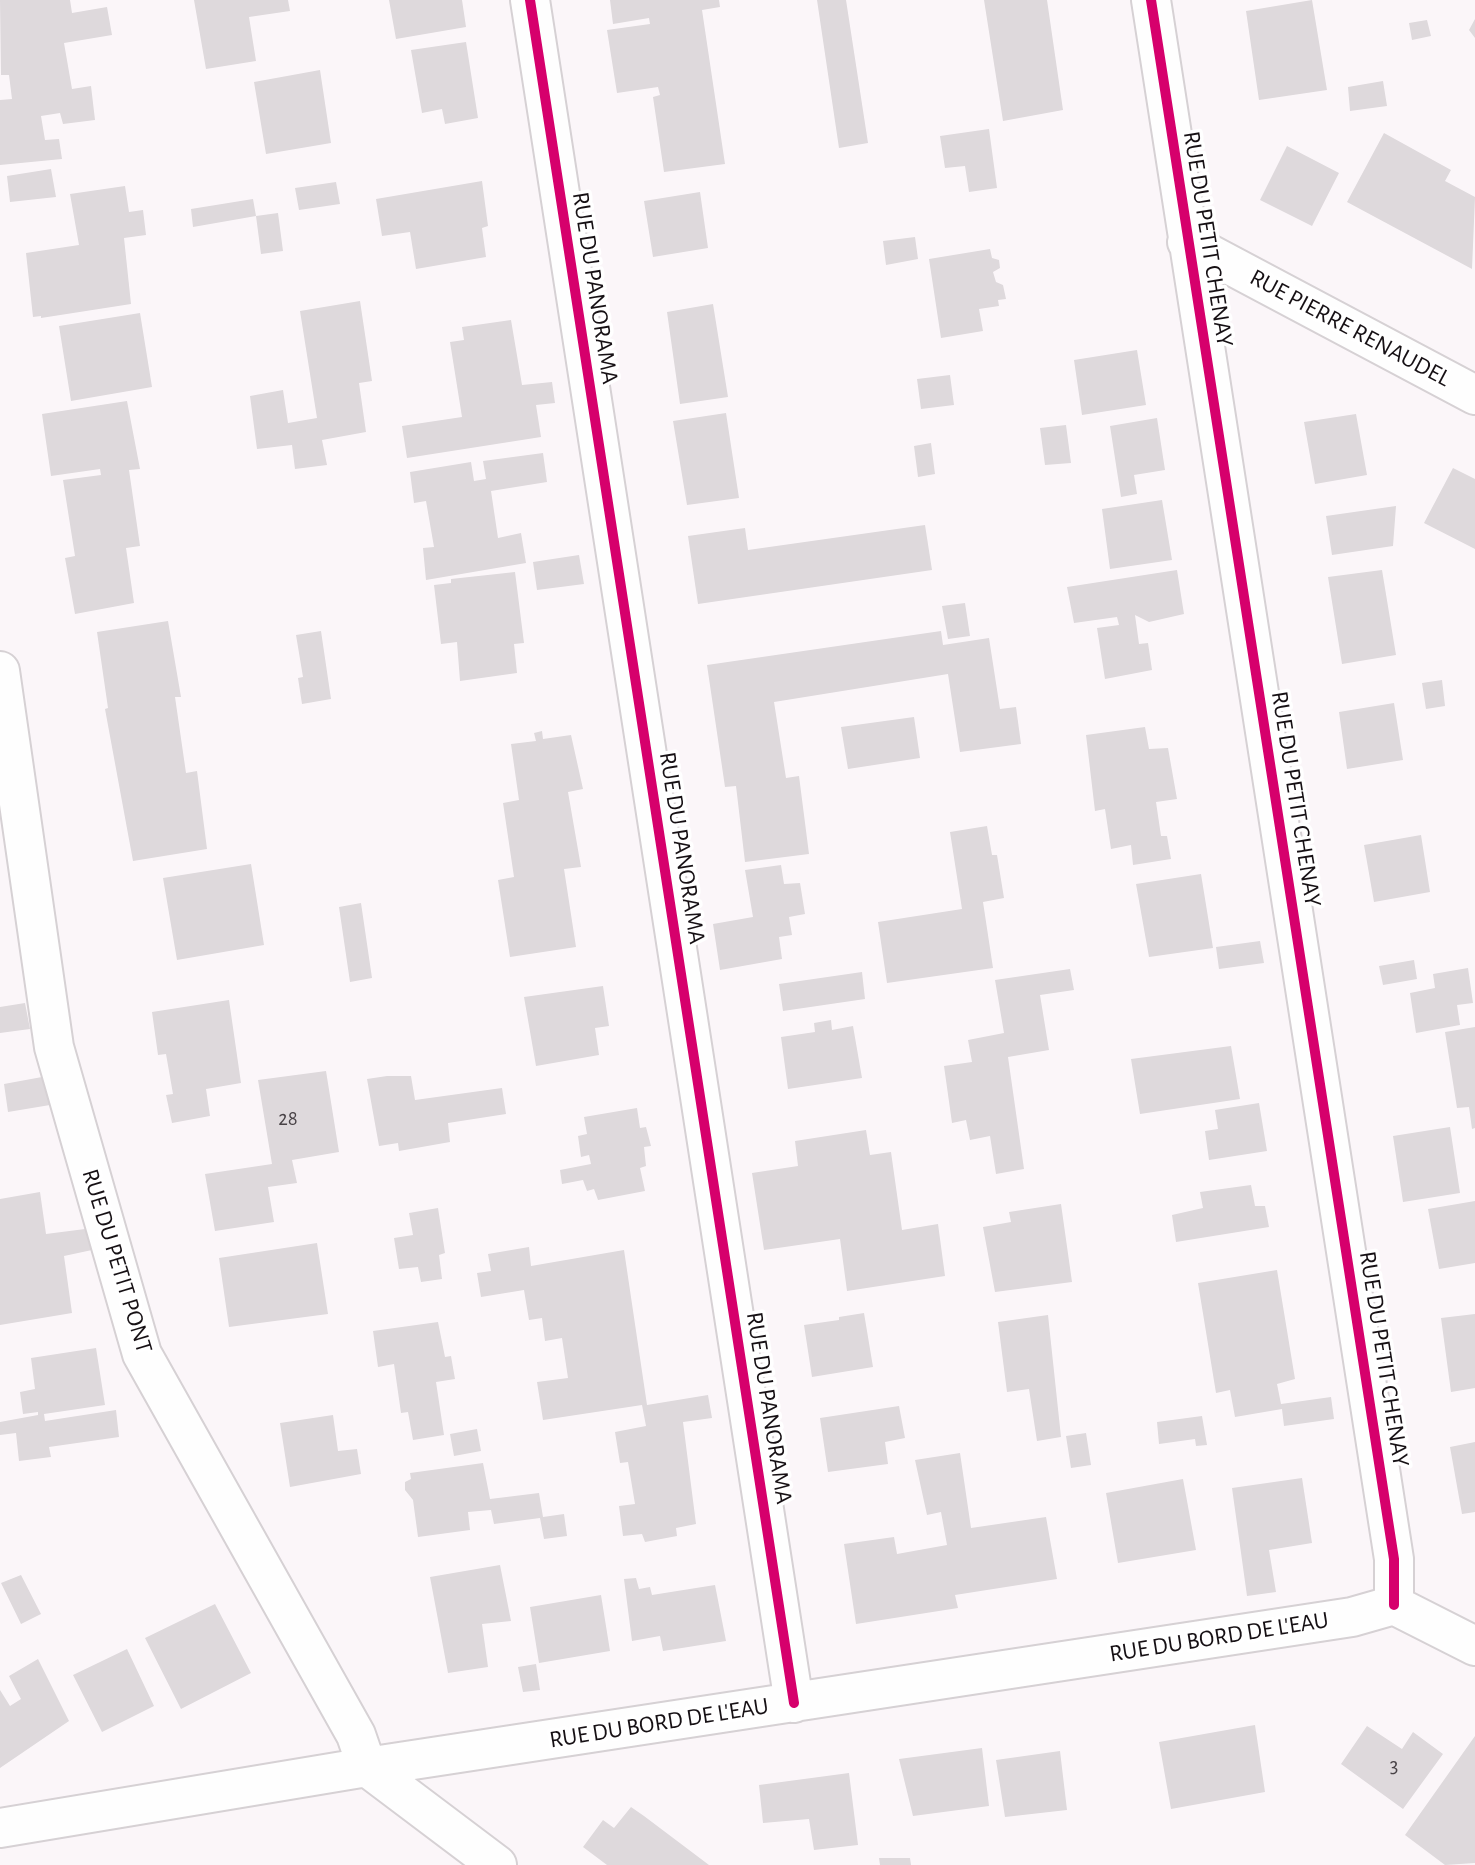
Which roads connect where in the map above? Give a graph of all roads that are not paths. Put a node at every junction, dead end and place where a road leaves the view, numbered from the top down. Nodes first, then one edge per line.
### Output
1 (530, 0) edge
2 (1151, 0) edge
3 (1187, 242) junction
4 (1475, 395) edge
5 (0, 671) edge
6 (1394, 1605) junction
7 (1475, 1646) edge
8 (794, 1703) junction
9 (367, 1767) junction
10 (0, 1828) edge
11 (497, 1865) edge

1 - 8 street, RUE DU PANORAMA
2 - 3 street, RUE DU PETIT CHENAY
3 - 4 street, RUE PIERRE RENAUDEL
3 - 6 street, RUE DU PETIT CHENAY
5 - 9 street, RUE DU PETIT PONT
6 - 7 street
6 - 8 street, RUE DU BORD DE L'EAU
8 - 9 street, RUE DU BORD DE L'EAU
9 - 10 street, RUE DU BORD DE L'EAU
9 - 11 street

